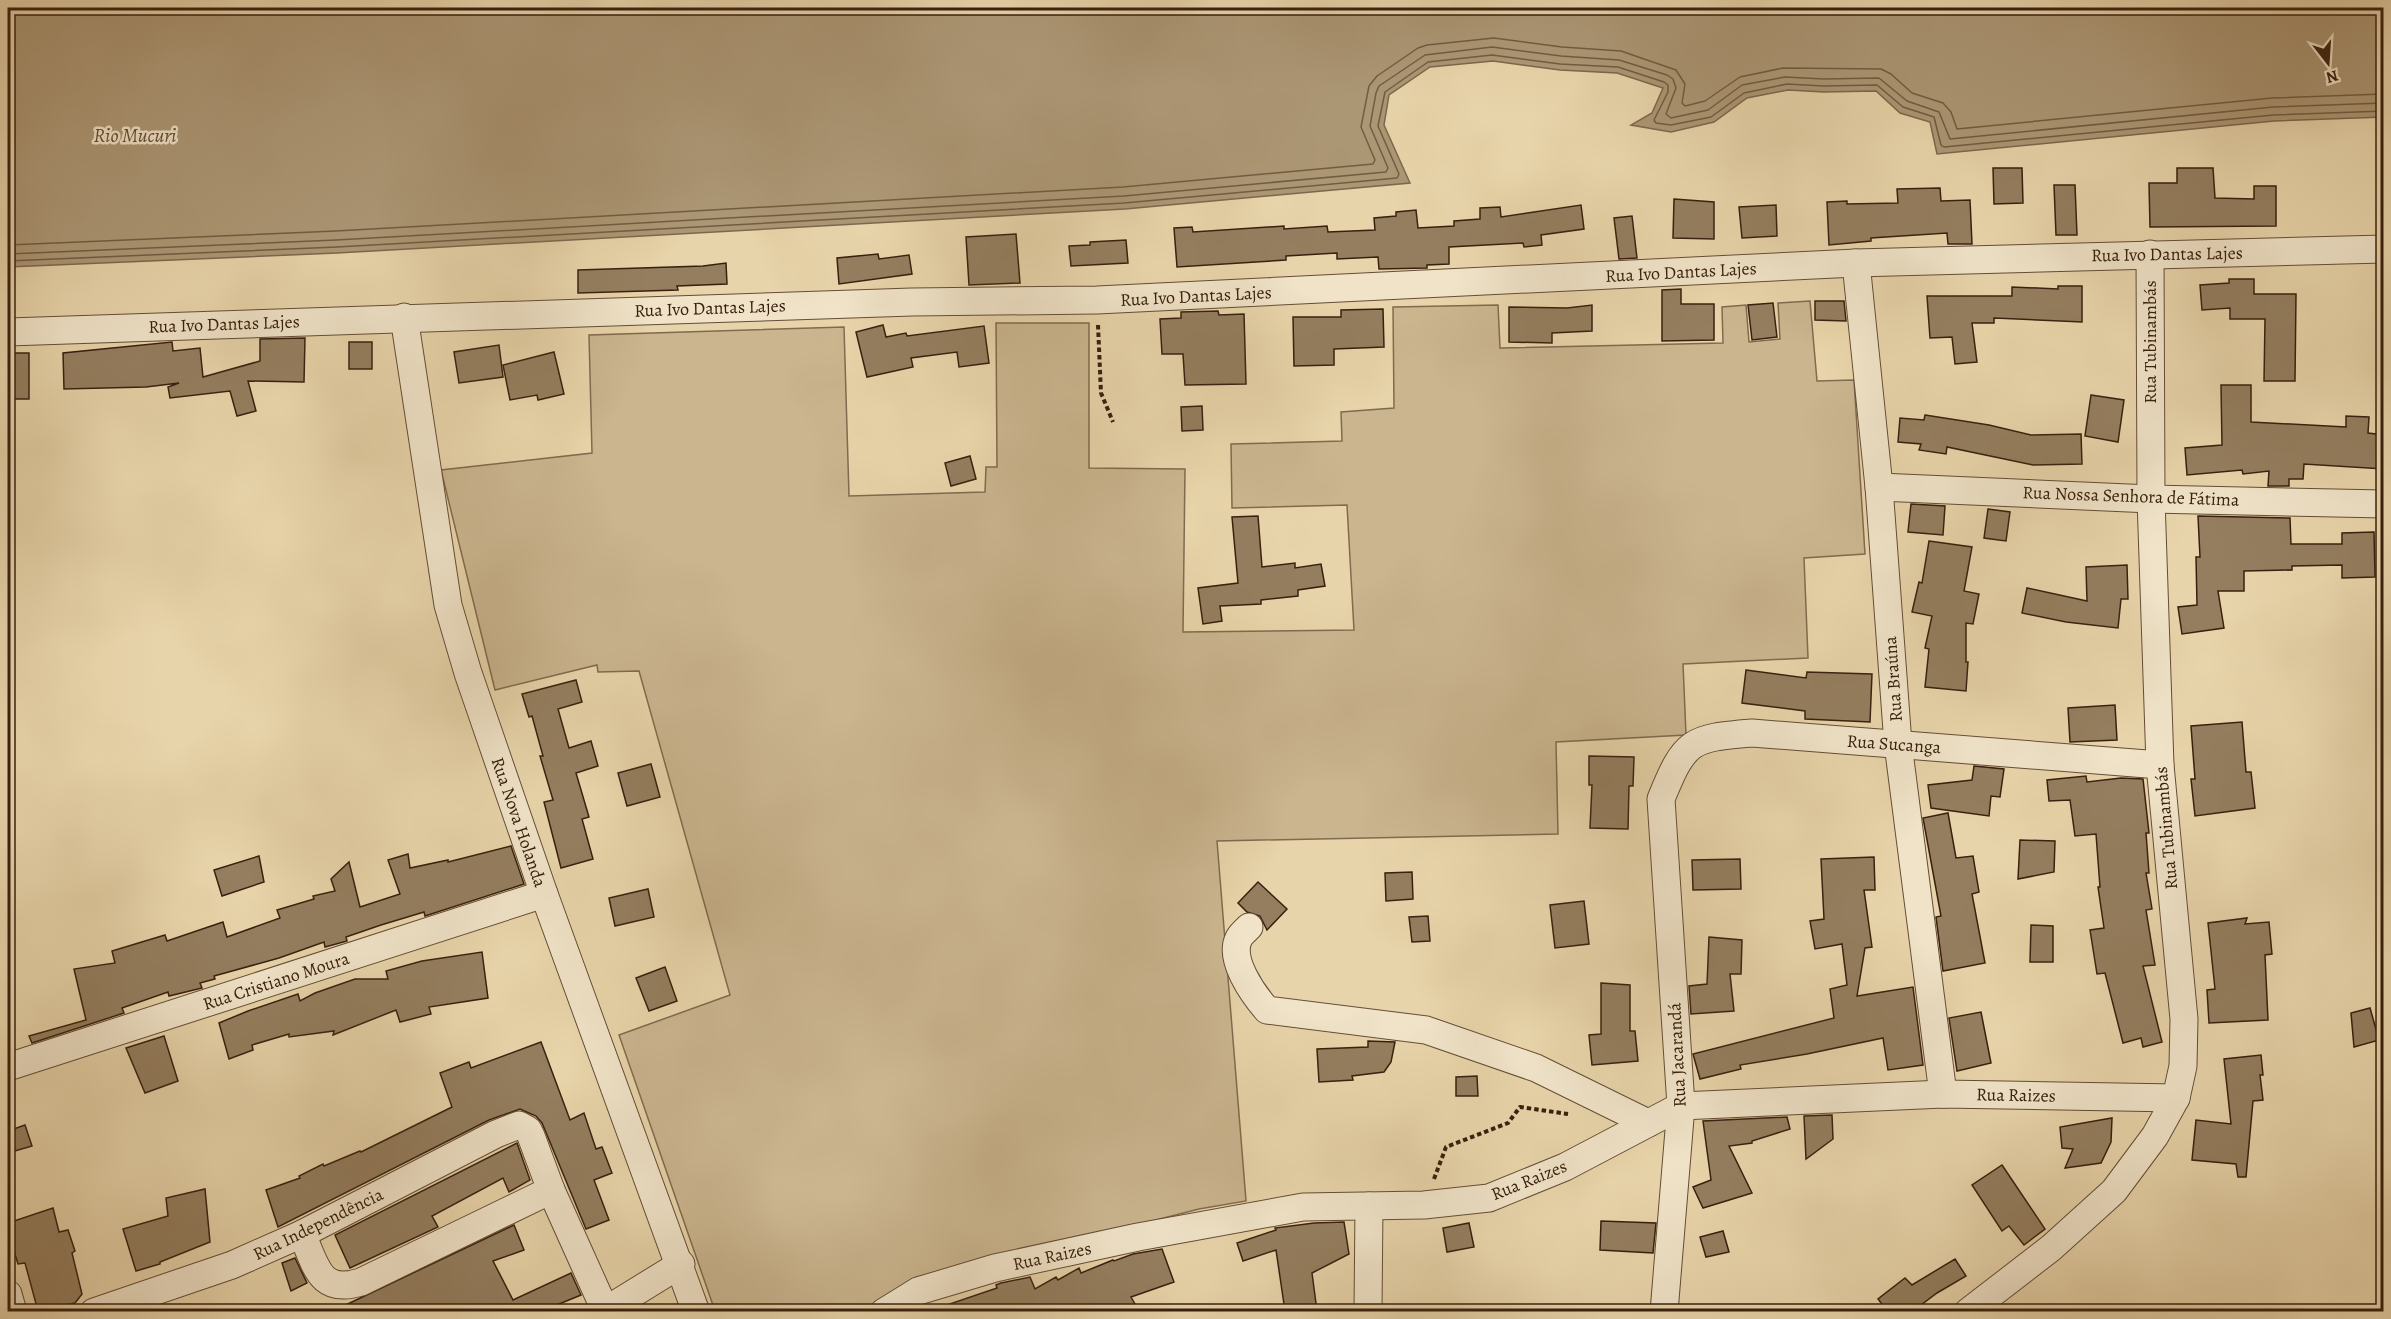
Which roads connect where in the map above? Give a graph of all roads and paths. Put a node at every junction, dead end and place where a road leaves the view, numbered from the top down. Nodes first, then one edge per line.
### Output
1 (2384, 249) edge
2 (2150, 254) junction
3 (1856, 263) junction
4 (1097, 300) junction
5 (404, 317) junction
6 (8, 332) edge
7 (1113, 422) dead end
8 (1880, 487) junction
9 (2151, 498) junction
10 (2384, 504) edge
11 (1898, 744) junction
12 (2160, 765) junction
13 (1661, 799) joint
14 (544, 894) junction
15 (1249, 927) dead end
16 (8, 1067) edge
17 (1943, 1094) junction
18 (2176, 1098) junction
19 (1681, 1106) junction
20 (1575, 1116) dead end
21 (1648, 1123) junction
22 (551, 1190) junction
23 (1424, 1205) junction
24 (1369, 1206) junction
25 (302, 1234) junction
26 (681, 1264) junction
27 (8, 1294) edge
28 (13, 1311) edge
29 (94, 1311) edge
30 (604, 1311) edge
31 (696, 1311) edge
32 (884, 1311) edge
33 (1368, 1311) edge
34 (1664, 1311) edge
35 (1968, 1311) edge

1 - 2 street, Rua Ivo Dantas Lajes
2 - 3 street, Rua Ivo Dantas Lajes
2 - 9 street, Rua Tubinambás
3 - 4 street, Rua Ivo Dantas Lajes
3 - 8 street, Rua Braúna
4 - 5 street, Rua Ivo Dantas Lajes
4 - 7 path
5 - 6 street, Rua Ivo Dantas Lajes
5 - 14 street, Rua Nova Holanda
8 - 9 street, Rua Nossa Senhora de Fátima
8 - 11 street, Rua Braúna
9 - 10 street, Rua Nossa Senhora de Fátima
9 - 12 street, Rua Tubinambás
11 - 12 street, Rua Sucanga
11 - 13 street, Rua Sucanga
11 - 17 street, Rua Braúna
12 - 18 street, Rua Tubinambás
13 - 19 street, Rua Jacarandá
14 - 16 street, Rua Cristiano Moura
14 - 26 street, Rua Nova Holanda
15 - 21 street
17 - 18 street, Rua Raizes
17 - 19 street, Rua Raizes
18 - 35 street, Rua Tubinambás
19 - 21 street, Rua Raizes
19 - 34 street, Rua Jacarandá
20 - 23 path
21 - 23 street, Rua Raizes
22 - 25 street
22 - 25 street, Rua Independência
22 - 30 street
23 - 24 street, Rua Raizes
24 - 32 street, Rua Raizes
24 - 33 street
25 - 29 street, Rua Independência
26 - 30 street
26 - 31 street, Rua Nova Holanda
27 - 28 street

